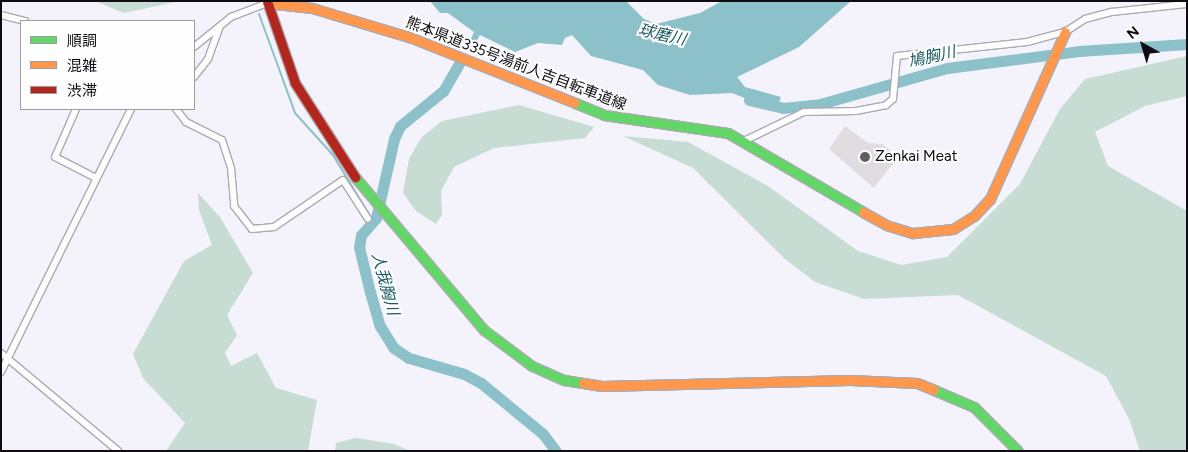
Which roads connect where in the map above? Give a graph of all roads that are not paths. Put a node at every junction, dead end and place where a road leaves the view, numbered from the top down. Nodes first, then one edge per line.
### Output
1 (267, 2) edge
2 (1187, 4) edge
3 (1, 15) edge
4 (21, 20) edge
5 (220, 26) junction
6 (1065, 32) junction
7 (195, 46) edge
8 (195, 77) edge
9 (76, 110) edge
10 (130, 110) edge
11 (177, 110) edge
12 (746, 140) junction
13 (96, 178) junction
14 (368, 219) dead end
15 (1, 353) edge
16 (8, 358) junction
17 (1, 372) edge
18 (118, 451) edge
19 (1018, 451) edge

1 - 5 street
1 - 12 street, 熊本県道335号湯前人吉自転車道線
1 - 19 street
2 - 6 street
3 - 4 street
5 - 7 street
5 - 8 street
6 - 12 street
6 - 12 street, 熊本県道335号湯前人吉自転車道線
9 - 13 street
10 - 13 street
11 - 14 street
13 - 16 street
15 - 16 street
16 - 17 street
16 - 18 street

